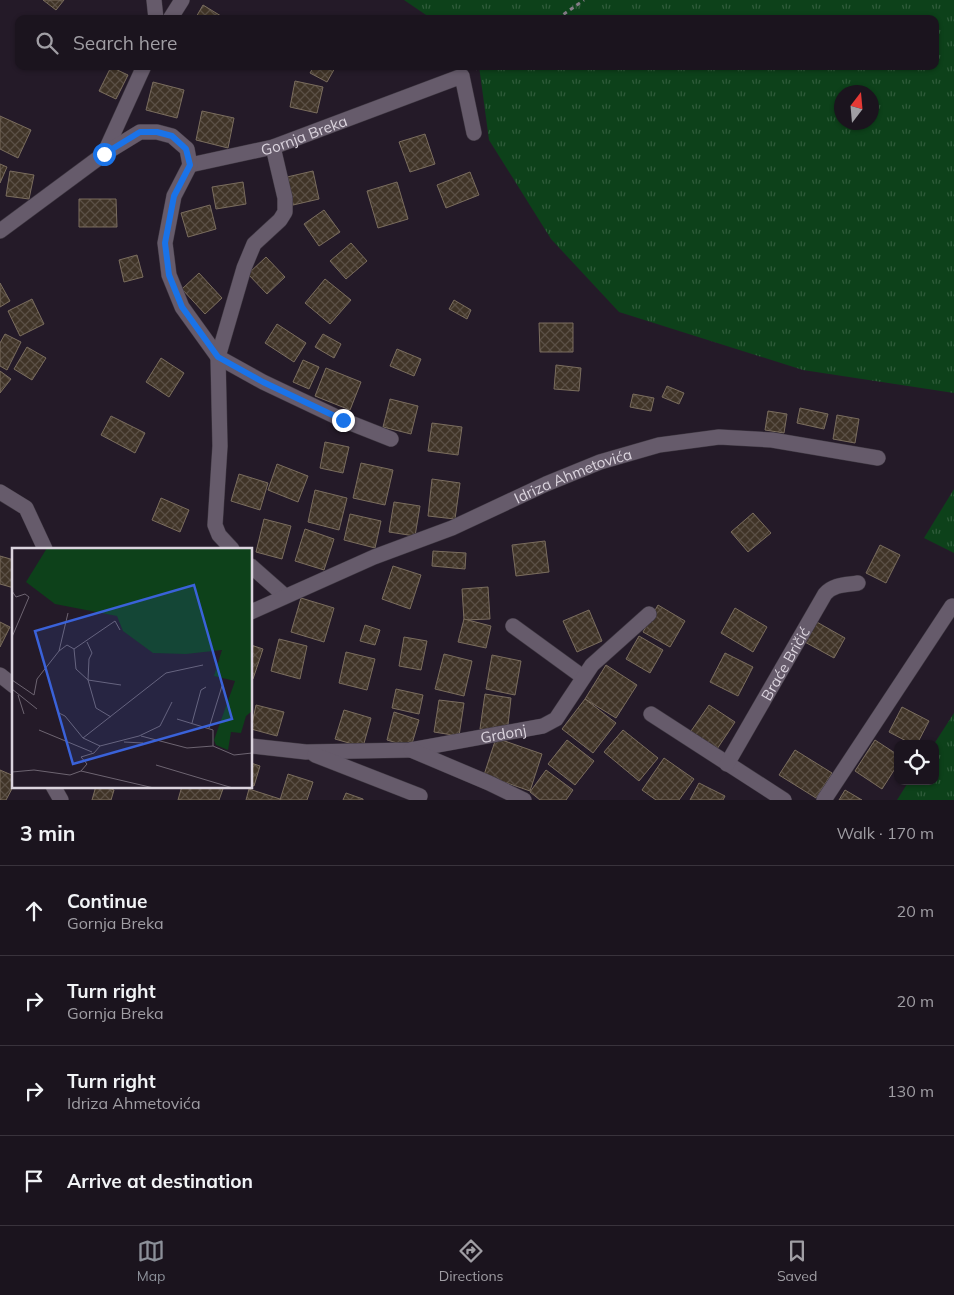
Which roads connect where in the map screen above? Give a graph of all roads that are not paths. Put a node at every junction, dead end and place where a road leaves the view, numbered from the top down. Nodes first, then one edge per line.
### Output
1 (154, 0) edge
2 (182, 0) edge
3 (156, 15) edge
4 (173, 15) edge
5 (142, 70) edge
6 (474, 133) dead end
7 (273, 147) junction
8 (104, 154) junction
9 (190, 165) junction
10 (0, 231) edge
11 (218, 357) junction
12 (391, 439) dead end
13 (878, 458) dead end
14 (0, 492) edge
15 (45, 548) edge
16 (231, 548) edge
17 (252, 567) edge
18 (858, 584) dead end
19 (285, 596) junction
20 (952, 606) dead end
21 (252, 612) edge
22 (649, 614) dead end
23 (513, 626) dead end
24 (0, 675) edge
25 (583, 678) junction
26 (12, 684) edge
27 (651, 714) dead end
28 (252, 746) edge
29 (410, 750) junction
30 (306, 752) junction
31 (727, 764) junction
32 (54, 788) edge
33 (420, 796) dead end
34 (61, 800) edge
35 (524, 800) edge
36 (784, 800) edge
37 (824, 800) edge

1 - 3 street
2 - 4 street
5 - 8 street
6 - 7 street, Gornja Breka
7 - 9 street, Gornja Breka
7 - 11 street
8 - 9 street
8 - 10 street
9 - 11 street
11 - 12 street
11 - 16 street
13 - 19 street, Idriza Ahmetovića
14 - 15 street
17 - 19 street
18 - 31 street, Braće Bričić
19 - 21 street, Idriza Ahmetovića
20 - 37 street
22 - 25 street, Grdonj
23 - 25 street
24 - 26 street
25 - 29 street, Grdonj
27 - 31 street
28 - 30 street, Grdonj
29 - 30 street, Grdonj
29 - 35 street
30 - 33 street, Grdonj
31 - 36 street
32 - 34 street

